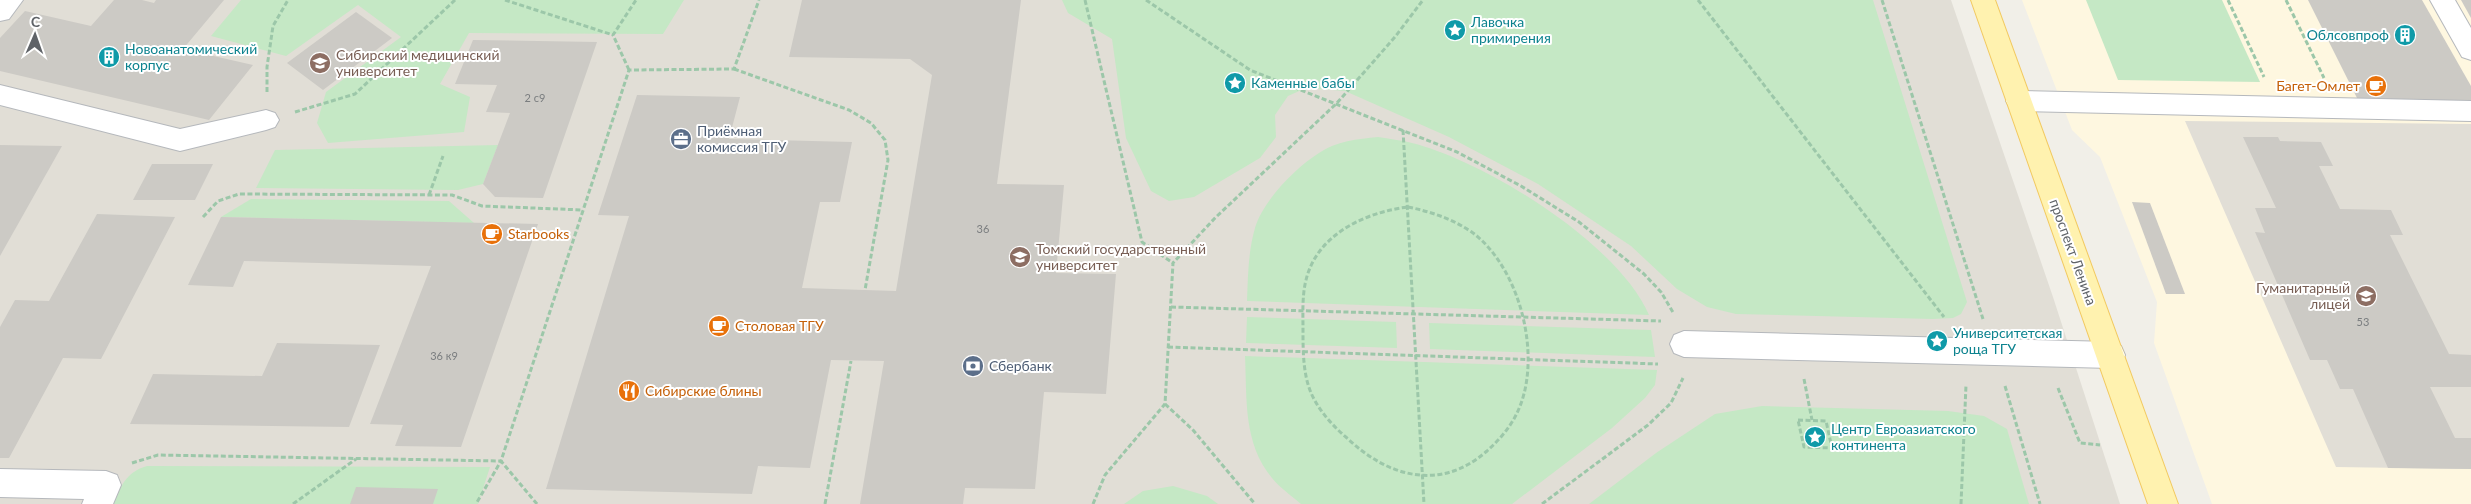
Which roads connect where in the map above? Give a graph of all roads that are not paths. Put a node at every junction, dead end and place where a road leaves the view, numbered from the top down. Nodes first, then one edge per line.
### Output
1 (11, 0) edge
2 (1983, 0) edge
3 (2442, 0) edge
4 (0, 12) edge
5 (2471, 50) edge
6 (0, 95) edge
7 (2019, 100) junction
8 (2471, 111) edge
9 (266, 120) road end
10 (1684, 344) road end
11 (2110, 355) junction
12 (0, 483) edge
13 (101, 495) edge
14 (2163, 504) edge

1 - 4 lane
2 - 7 main road, проспект Ленина
3 - 5 lane
6 - 9 lane
7 - 8 lane
7 - 11 main road, проспект Ленина
10 - 11 lane
11 - 14 main road, проспект Ленина
12 - 13 lane

